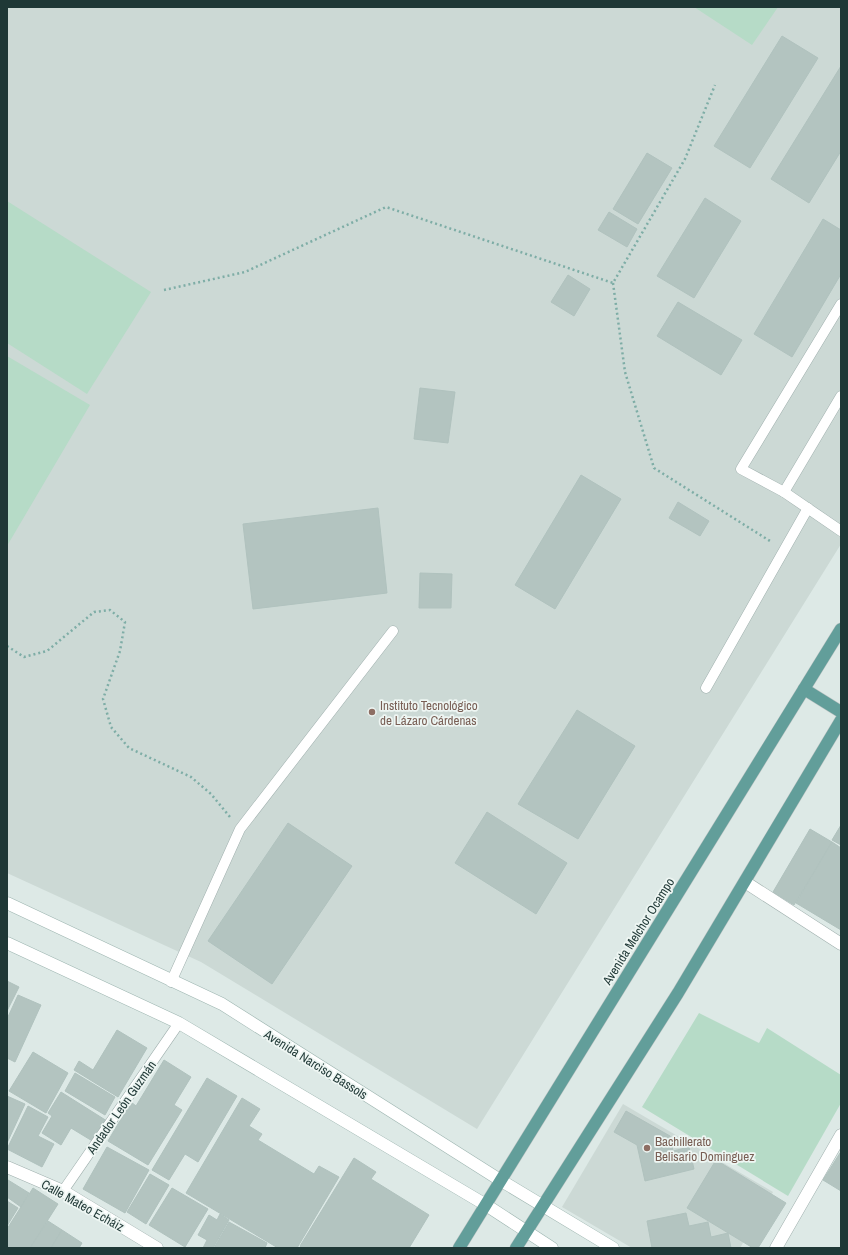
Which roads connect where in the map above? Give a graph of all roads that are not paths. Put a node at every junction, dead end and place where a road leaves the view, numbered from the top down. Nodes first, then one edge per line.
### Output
1 (841, 304) edge
2 (841, 396) edge
3 (784, 492) junction
4 (808, 508) junction
5 (841, 531) edge
6 (841, 629) edge
7 (393, 631) dead end
8 (706, 688) dead end
9 (804, 689) junction
10 (841, 712) edge
11 (841, 720) edge
12 (745, 882) junction
13 (7, 903) edge
14 (7, 943) edge
15 (841, 944) edge
16 (171, 982) junction
17 (179, 1024) junction
18 (841, 1135) edge
19 (7, 1167) edge
20 (500, 1180) junction
21 (63, 1191) junction
22 (486, 1205) junction
23 (543, 1206) junction
24 (526, 1232) junction
25 (157, 1248) edge
26 (459, 1248) edge
27 (516, 1248) edge
28 (552, 1248) edge
29 (613, 1248) edge
30 (776, 1248) edge

1 - 3 lane
2 - 3 lane
3 - 4 lane
4 - 5 lane
4 - 8 lane
6 - 9 main road, Avenida Melchor Ocampo
7 - 16 lane
9 - 10 main road
9 - 20 main road, Avenida Melchor Ocampo
11 - 12 main road
12 - 15 street
12 - 23 main road
13 - 16 street, Avenida Narciso Bassols
14 - 17 street
16 - 20 street, Avenida Narciso Bassols
17 - 21 lane, Andador León Guzmán
17 - 22 street
18 - 30 street
19 - 21 street, Calle Mateo Echáiz
20 - 22 main road, Avenida Melchor Ocampo
20 - 23 street, Avenida Narciso Bassols
21 - 25 street, Calle Mateo Echáiz
22 - 24 street
22 - 26 main road, Avenida Melchor Ocampo
23 - 24 main road
23 - 29 street, Avenida Narciso Bassols
24 - 27 main road
24 - 28 street

